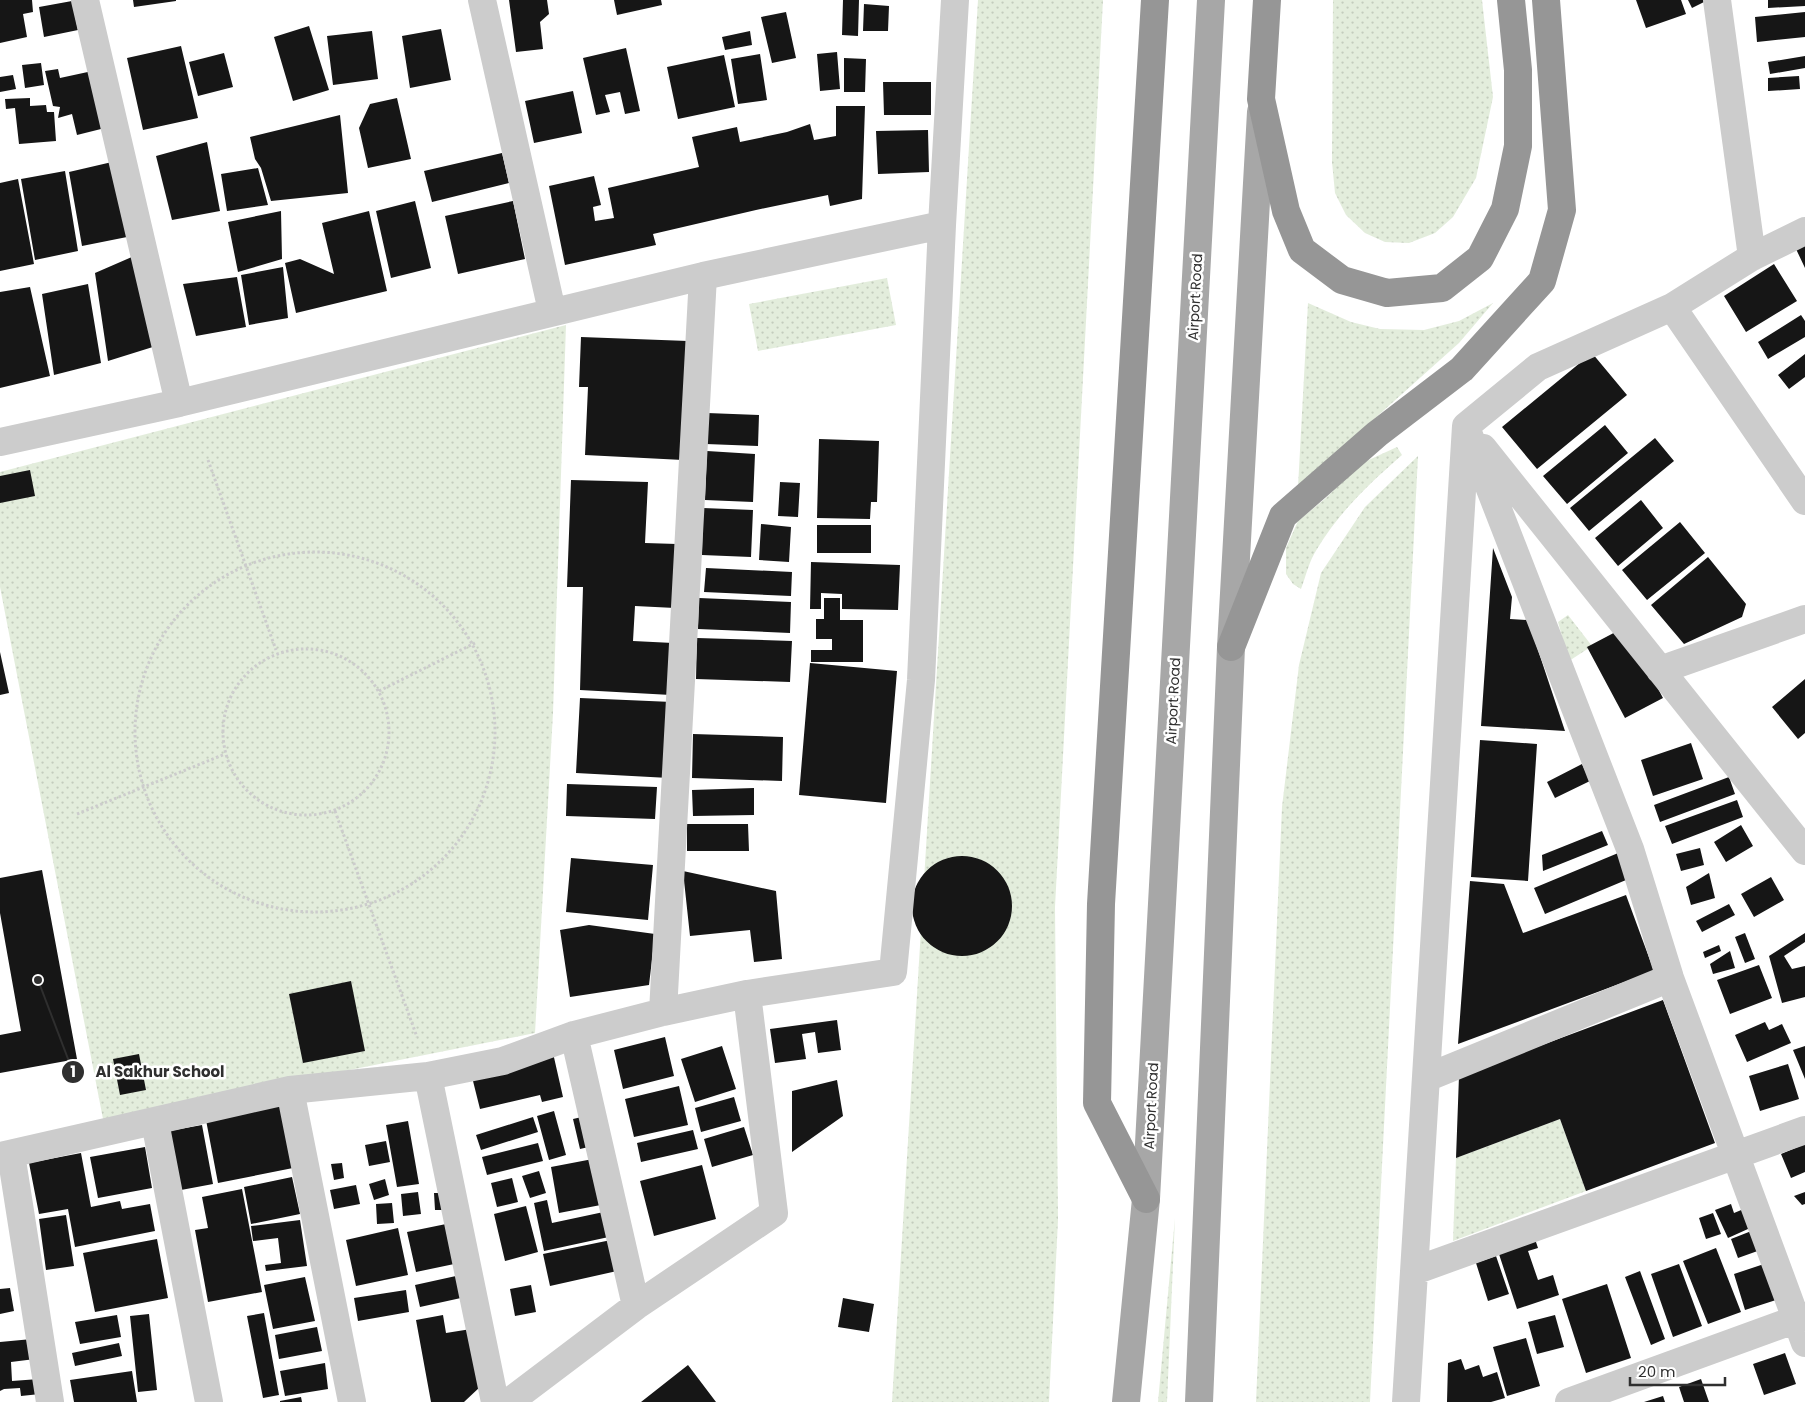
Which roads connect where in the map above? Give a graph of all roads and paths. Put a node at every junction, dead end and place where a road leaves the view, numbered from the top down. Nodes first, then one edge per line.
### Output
1 (85, 0) edge
2 (482, 0) edge
3 (955, 0) edge
4 (1155, 0) edge
5 (1211, 0) edge
6 (1267, 0) edge
7 (1511, 0) edge
8 (1546, 0) edge
9 (1717, 0) edge
10 (1261, 99) junction
11 (942, 225) junction
12 (1805, 231) edge
13 (1752, 257) junction
14 (703, 276) junction
15 (1672, 307) junction
16 (552, 311) junction
17 (179, 403) junction
18 (1466, 426) junction
19 (0, 442) edge
20 (208, 460) dead end
21 (1805, 501) edge
22 (246, 564) junction
23 (1805, 619) edge
24 (475, 643) junction
25 (1231, 647) junction
26 (276, 650) junction
27 (1660, 670) junction
28 (379, 691) junction
29 (225, 754) junction
30 (143, 787) junction
31 (335, 811) junction
32 (76, 814) dead end
33 (1805, 851) edge
34 (369, 905) junction
35 (1670, 978) junction
36 (747, 994) junction
37 (663, 1012) junction
38 (574, 1035) junction
39 (417, 1037) dead end
40 (428, 1076) junction
41 (1426, 1078) junction
42 (290, 1090) junction
43 (155, 1122) junction
44 (1805, 1130) edge
45 (6, 1155) edge
46 (1735, 1155) junction
47 (1146, 1199) junction
48 (1414, 1271) junction
49 (636, 1306) junction
50 (1802, 1326) edge
51 (50, 1402) edge
52 (209, 1402) edge
53 (352, 1402) edge
54 (495, 1402) edge
55 (509, 1402) edge
56 (1126, 1402) edge
57 (1199, 1402) edge
58 (1406, 1402) edge
59 (1569, 1402) edge

1 - 17 street
2 - 16 street
3 - 11 street
4 - 47 highway
5 - 47 main road, Airport Road
6 - 10 highway
7 - 10 highway
8 - 25 highway
9 - 13 street
10 - 25 main road
11 - 14 street
11 - 36 street
12 - 13 street
13 - 15 street
14 - 16 street
14 - 37 street
15 - 18 street
15 - 21 street
16 - 17 street
17 - 19 street
18 - 27 street
18 - 35 street
18 - 41 street
20 - 22 path
22 - 24 path
22 - 26 path
22 - 30 path
23 - 27 street
24 - 28 path
24 - 34 path
25 - 57 main road
26 - 28 path
26 - 29 path
27 - 33 street
28 - 31 path
29 - 30 path
29 - 31 path
30 - 32 path
30 - 34 path
31 - 34 path
34 - 39 path
35 - 41 street
35 - 46 street
36 - 37 street
36 - 49 street
37 - 38 street
38 - 40 street
38 - 49 street
40 - 42 street
40 - 54 street
41 - 48 street
42 - 43 street
42 - 53 street
43 - 45 street
43 - 52 street
44 - 46 street
45 - 51 street
46 - 48 street
46 - 50 street
47 - 56 main road, Airport Road
48 - 58 street
49 - 55 street
50 - 59 street

